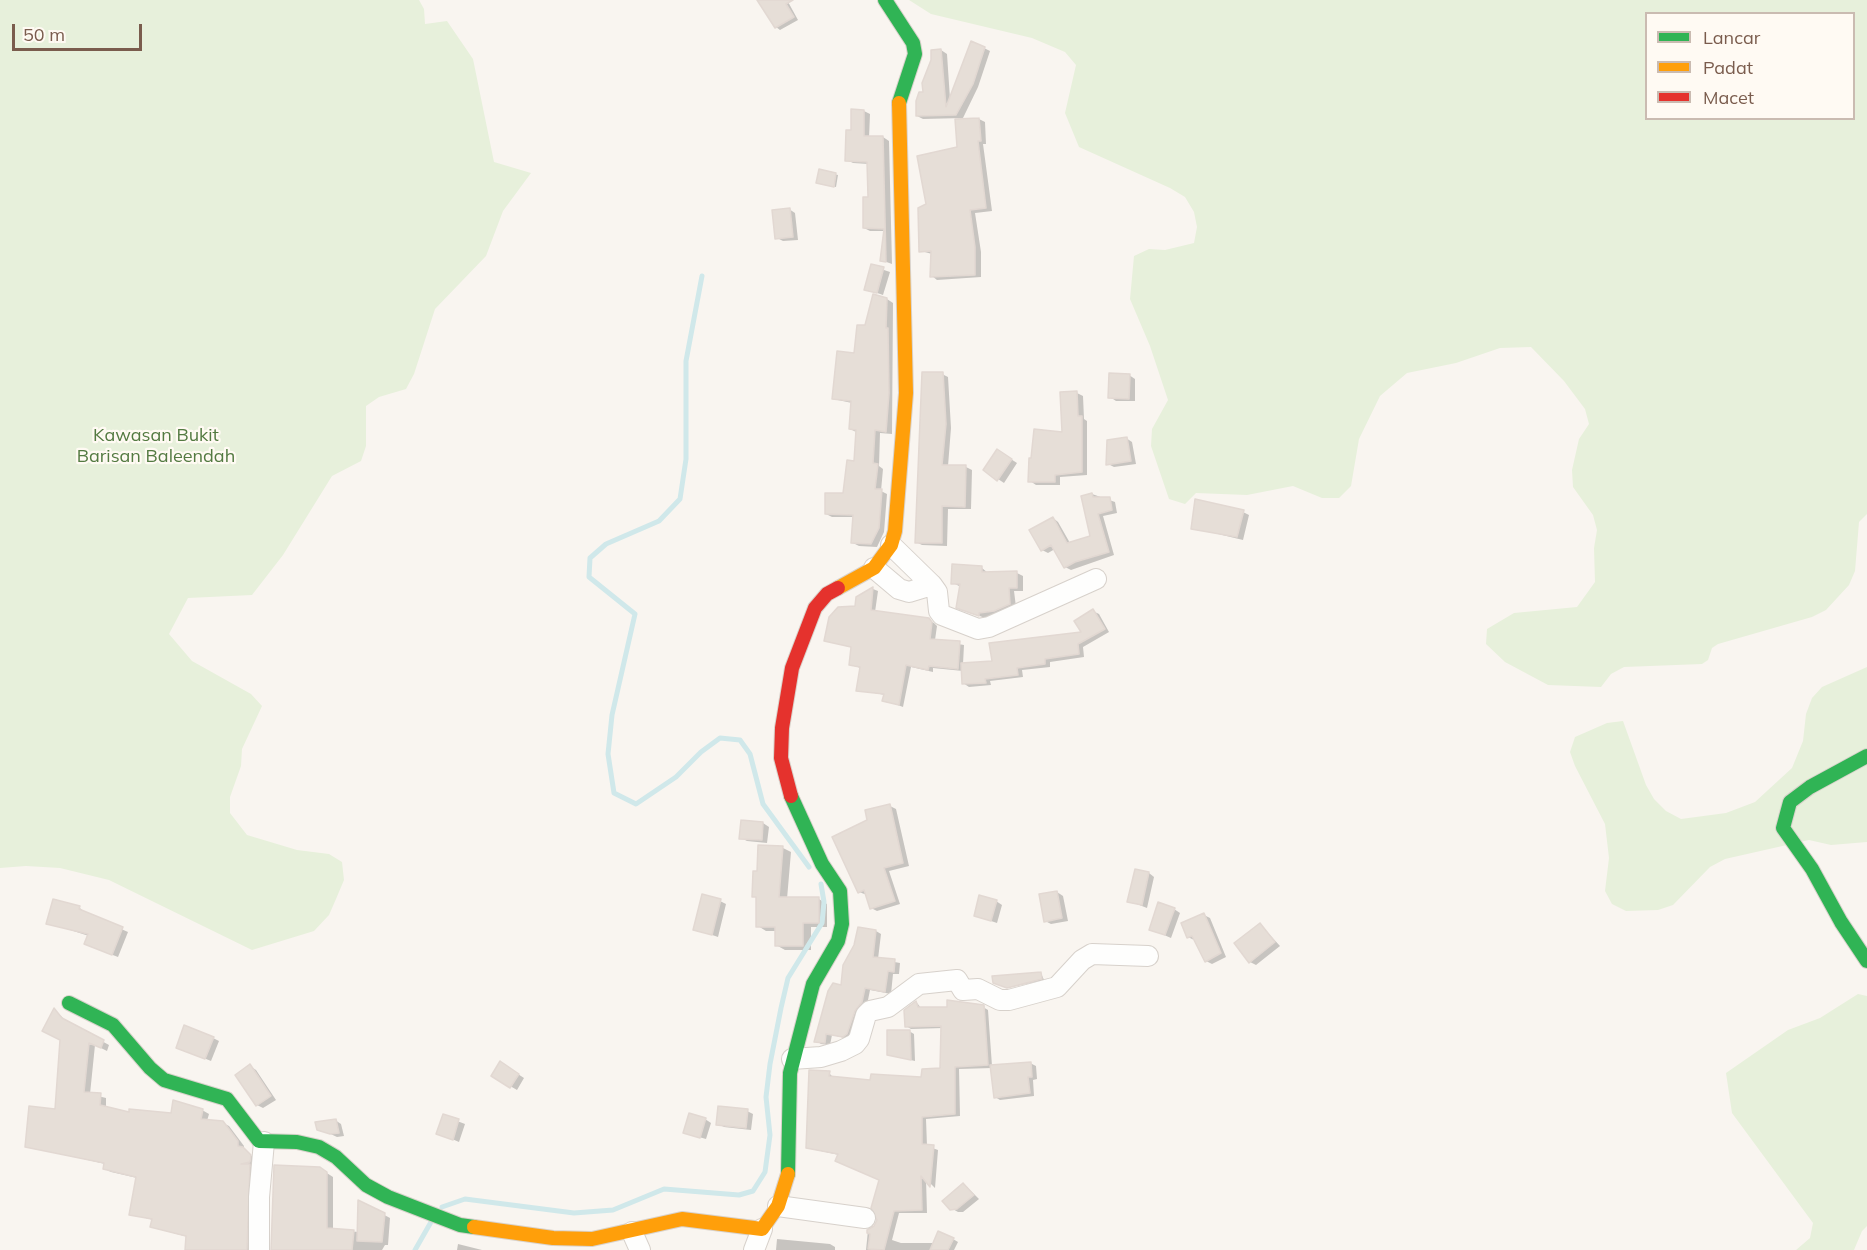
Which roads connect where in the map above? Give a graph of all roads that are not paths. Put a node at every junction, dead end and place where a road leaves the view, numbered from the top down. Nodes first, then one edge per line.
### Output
1 (885, 0) edge
2 (891, 545) junction
3 (874, 568) junction
4 (1096, 579) dead end
5 (932, 585) junction
6 (1867, 756) edge
7 (1148, 956) dead end
8 (1867, 961) edge
9 (69, 1003) dead end
10 (792, 1059) junction
11 (264, 1142) junction
12 (778, 1206) junction
13 (865, 1218) dead end
14 (762, 1229) junction
15 (632, 1232) junction
16 (259, 1250) edge
17 (640, 1250) edge
18 (754, 1250) edge

1 - 2 street
2 - 3 street
2 - 5 street
3 - 5 street
3 - 10 street
4 - 5 street
6 - 8 street
7 - 10 street
9 - 11 street
10 - 12 street
11 - 15 street
11 - 16 street
12 - 13 street
12 - 14 street
14 - 15 street
14 - 18 street
15 - 17 street

